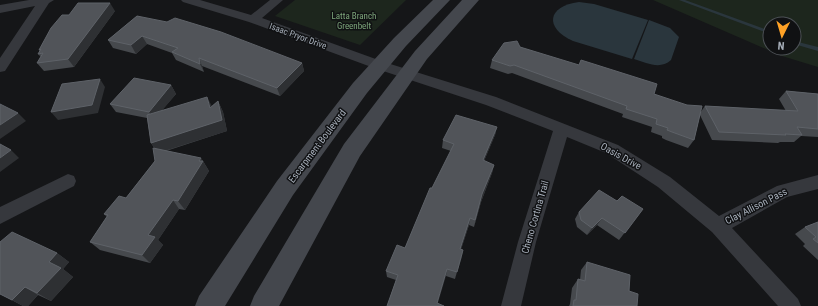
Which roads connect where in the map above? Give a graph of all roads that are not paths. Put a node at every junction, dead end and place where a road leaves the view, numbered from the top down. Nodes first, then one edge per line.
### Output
1 (47, 0) edge
2 (187, 0) edge
3 (277, 0) edge
4 (442, 0) edge
5 (471, 0) edge
6 (0, 9) edge
7 (253, 19) junction
8 (379, 65) junction
9 (0, 68) edge
10 (407, 74) junction
11 (562, 128) junction
12 (68, 181) dead end
13 (818, 182) edge
14 (0, 216) edge
15 (718, 226) junction
16 (209, 306) edge
17 (264, 306) edge
18 (511, 306) edge
19 (791, 306) edge

1 - 6 street
1 - 9 street
2 - 7 street, Isaac Pryor Drive
3 - 7 street
4 - 8 main road, Escarpment Boulevard
5 - 10 main road
7 - 8 street, Isaac Pryor Drive
8 - 10 street, Isaac Pryor Drive
8 - 16 main road, Escarpment Boulevard
10 - 11 street, Oasis Drive
10 - 17 main road
11 - 15 street, Oasis Drive
11 - 18 street, Cheno Cortina Trail
12 - 14 street
13 - 15 street, Clay Allison Pass
15 - 19 street, Oasis Drive

